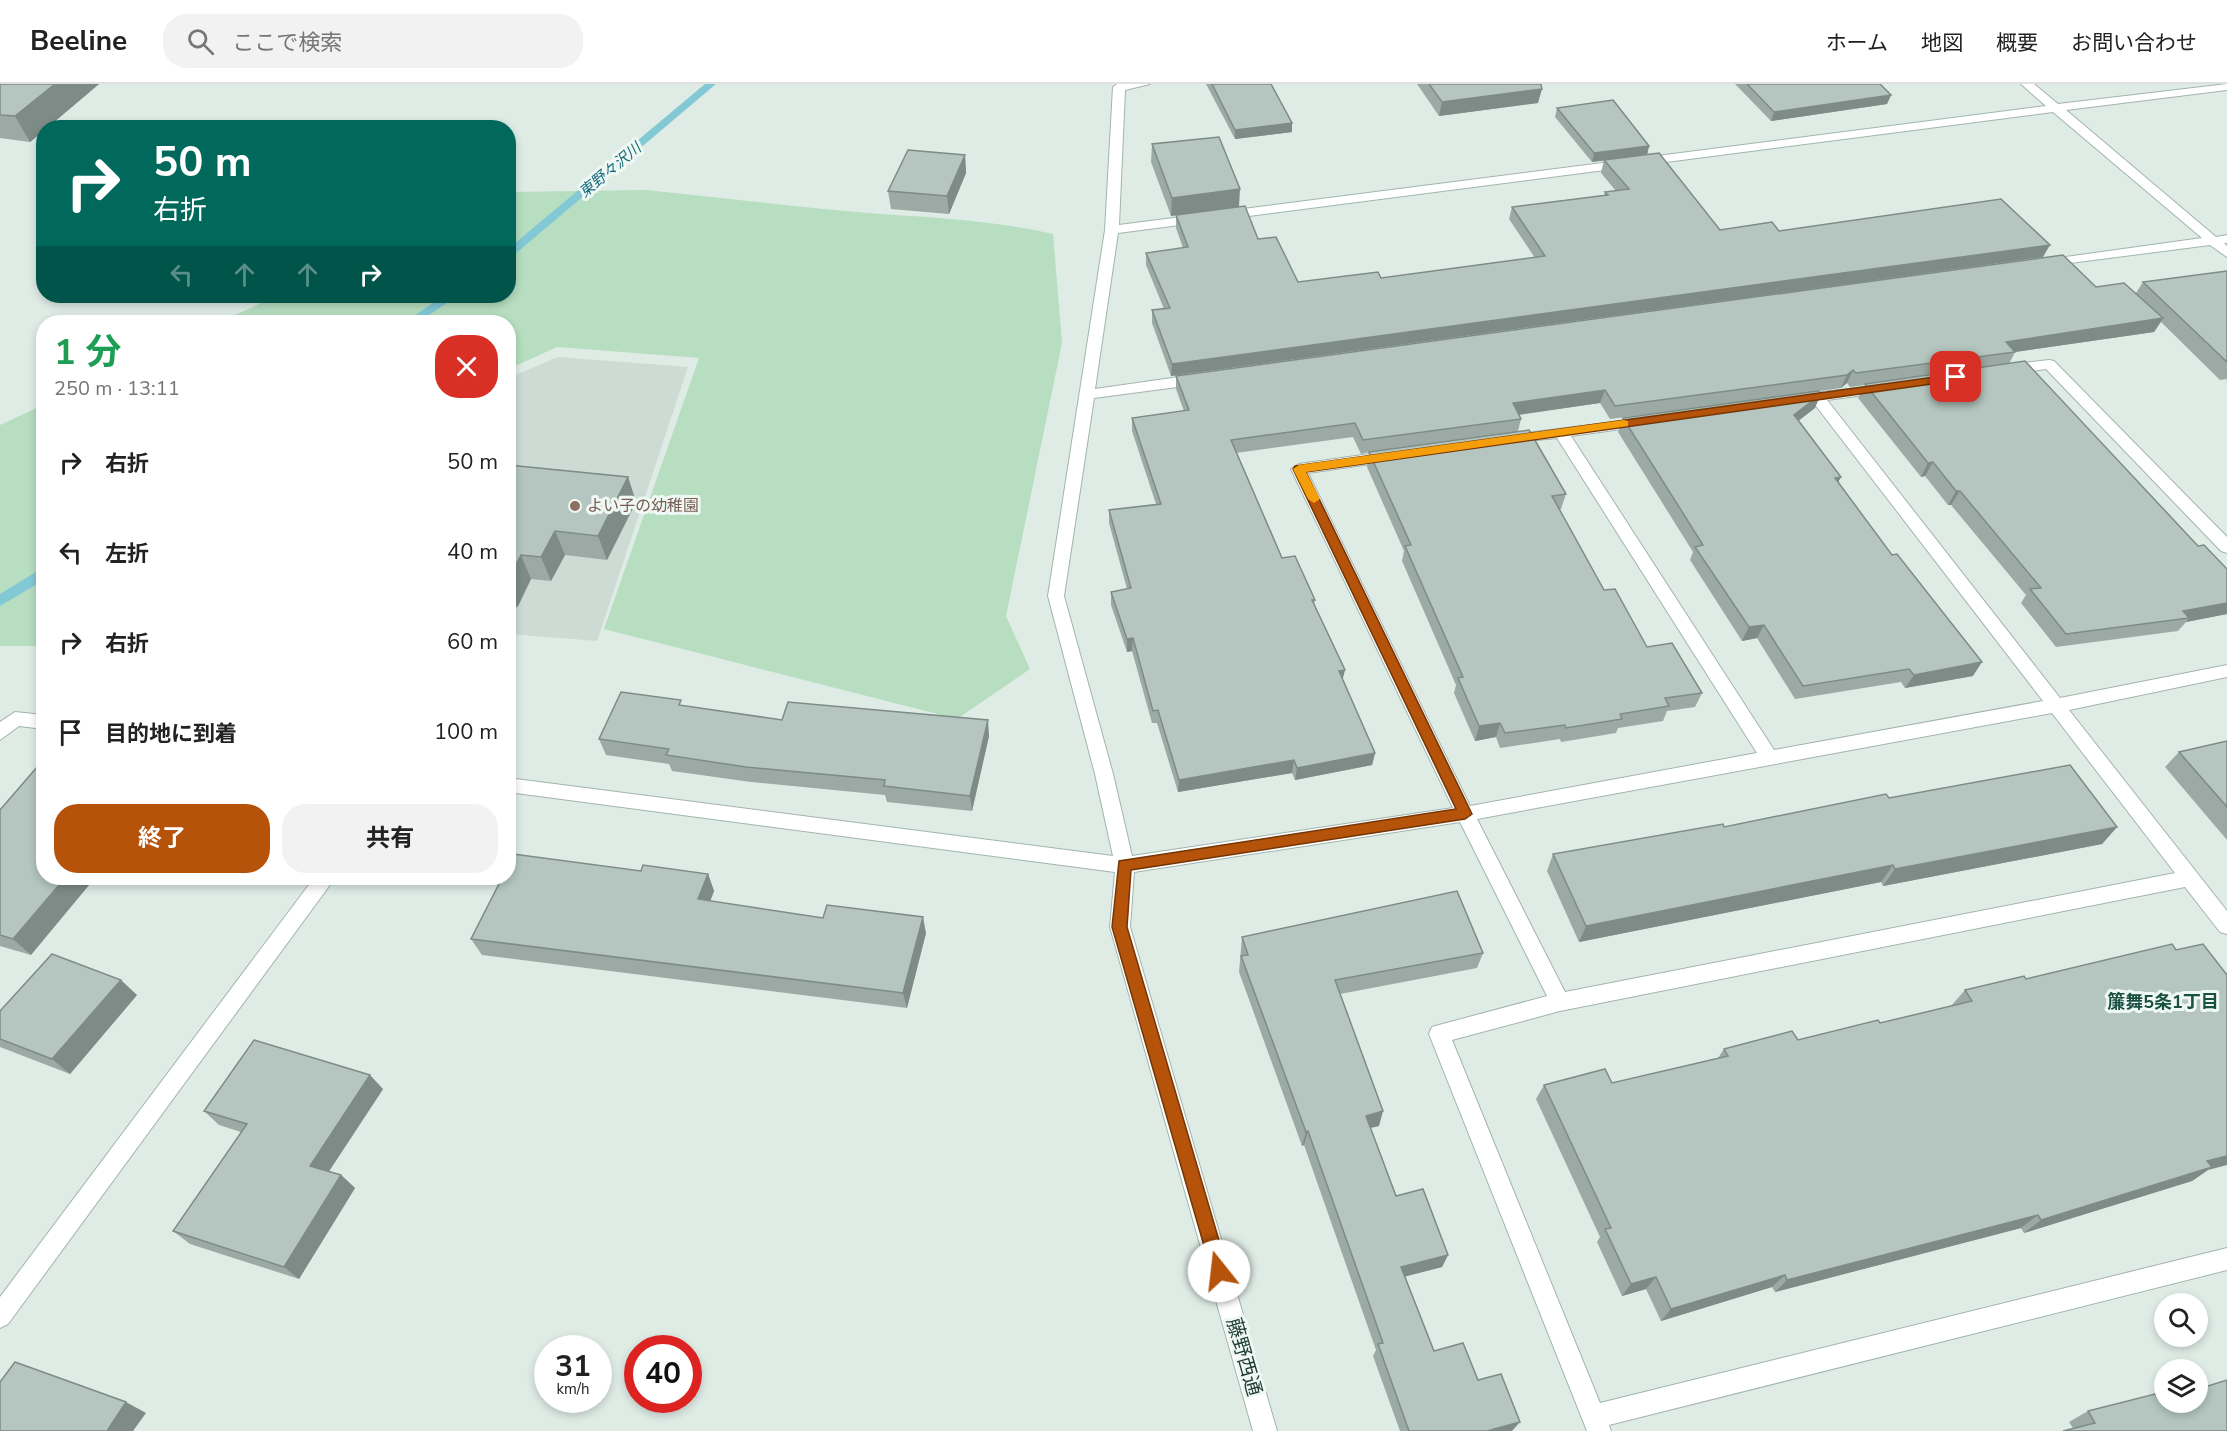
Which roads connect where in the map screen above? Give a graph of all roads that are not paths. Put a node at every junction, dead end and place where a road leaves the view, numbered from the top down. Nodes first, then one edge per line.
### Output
1 (1144, 84) edge
2 (2027, 84) edge
3 (2227, 86) edge
4 (2055, 108) junction
5 (1112, 230) junction
6 (2220, 240) edge
7 (2227, 253) edge
8 (2035, 265) edge
9 (1991, 373) edge
10 (1219, 376) edge
11 (1898, 386) edge
12 (1089, 394) junction
13 (1816, 397) junction
14 (1782, 402) edge
15 (1654, 420) edge
16 (1561, 432) junction
17 (1493, 442) edge
18 (1402, 455) edge
19 (2227, 547) edge
20 (2227, 671) edge
21 (2055, 706) junction
22 (36, 722) edge
23 (0, 733) edge
24 (1770, 759) junction
25 (516, 786) edge
26 (1465, 814) junction
27 (1125, 865) junction
28 (2189, 878) junction
29 (320, 885) edge
30 (2227, 926) edge
31 (1560, 1002) junction
32 (2227, 1259) edge
33 (0, 1316) edge
34 (1596, 1424) edge
35 (1265, 1431) edge

1 - 5 street, 藤野西通
2 - 4 street
3 - 4 street
4 - 5 street
4 - 6 street
5 - 12 street, 藤野西通
6 - 7 street
6 - 8 street
9 - 19 street
10 - 12 street
11 - 13 street
12 - 27 street, 藤野西通
13 - 14 street
13 - 21 street
15 - 16 street
16 - 17 street
16 - 24 street
18 - 26 street
20 - 21 street
21 - 24 street
21 - 28 street
22 - 23 street
24 - 26 street
25 - 27 street
26 - 27 street
26 - 31 street
27 - 35 street, 藤野西通
28 - 30 street
28 - 31 street
29 - 33 street
31 - 34 street
32 - 34 street

